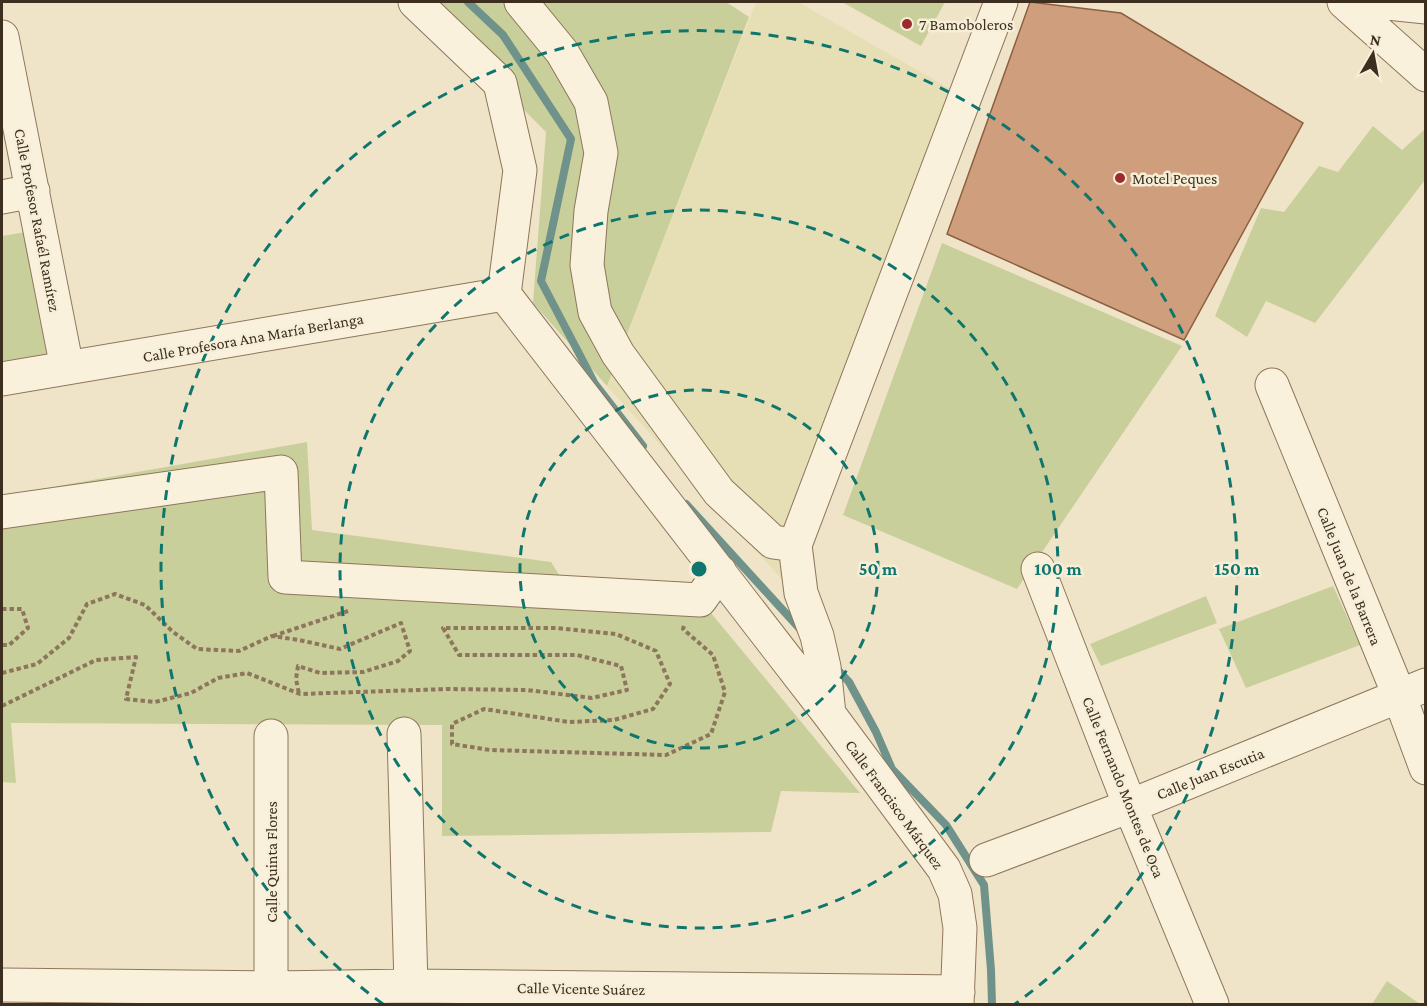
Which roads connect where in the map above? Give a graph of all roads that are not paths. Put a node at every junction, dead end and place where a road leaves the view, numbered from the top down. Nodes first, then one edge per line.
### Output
1 (415, 2) edge
2 (521, 2) edge
3 (1001, 2) edge
4 (1344, 2) edge
5 (1378, 2) edge
6 (1425, 7) edge
7 (2, 37) edge
8 (1425, 75) edge
9 (17, 194) edge
10 (504, 294) junction
11 (67, 368) junction
12 (2, 379) edge
13 (1272, 385) dead end
14 (2, 512) edge
15 (795, 545) junction
16 (1038, 569) dead end
17 (720, 572) junction
18 (1412, 690) edge
19 (829, 714) junction
20 (404, 734) dead end
21 (271, 736) dead end
22 (1425, 768) edge
23 (1130, 806) junction
24 (986, 860) dead end
25 (2, 985) edge
26 (411, 986) junction
27 (271, 988) junction
28 (204, 996) edge
29 (957, 998) edge
30 (1212, 1005) edge

1 - 10 street
2 - 15 street
3 - 15 street
4 - 8 street
5 - 6 street
7 - 9 street, Calle Profesor Rafaél Ramírez
9 - 11 street, Calle Profesor Rafaél Ramírez
10 - 11 street, Calle Profesora Ana María Berlanga
10 - 17 street, Calle Francisco Márquez
11 - 12 street, Calle Profesora Ana María Berlanga
13 - 18 street, Calle Juan de la Barrera
14 - 17 street
15 - 19 street
16 - 23 street, Calle Fernando Montes de Oca
17 - 19 street, Calle Francisco Márquez
18 - 22 street, Calle Juan de la Barrera
18 - 23 street, Calle Juan Escutia
19 - 29 street, Calle Francisco Márquez
20 - 26 street
21 - 27 street, Calle Quinta Flores
23 - 24 street, Calle Juan Escutia
23 - 30 street, Calle Fernando Montes de Oca
25 - 28 street, Calle Vicente Suárez
26 - 27 street, Calle Vicente Suárez
26 - 29 street, Calle Vicente Suárez
27 - 28 street, Calle Vicente Suárez

